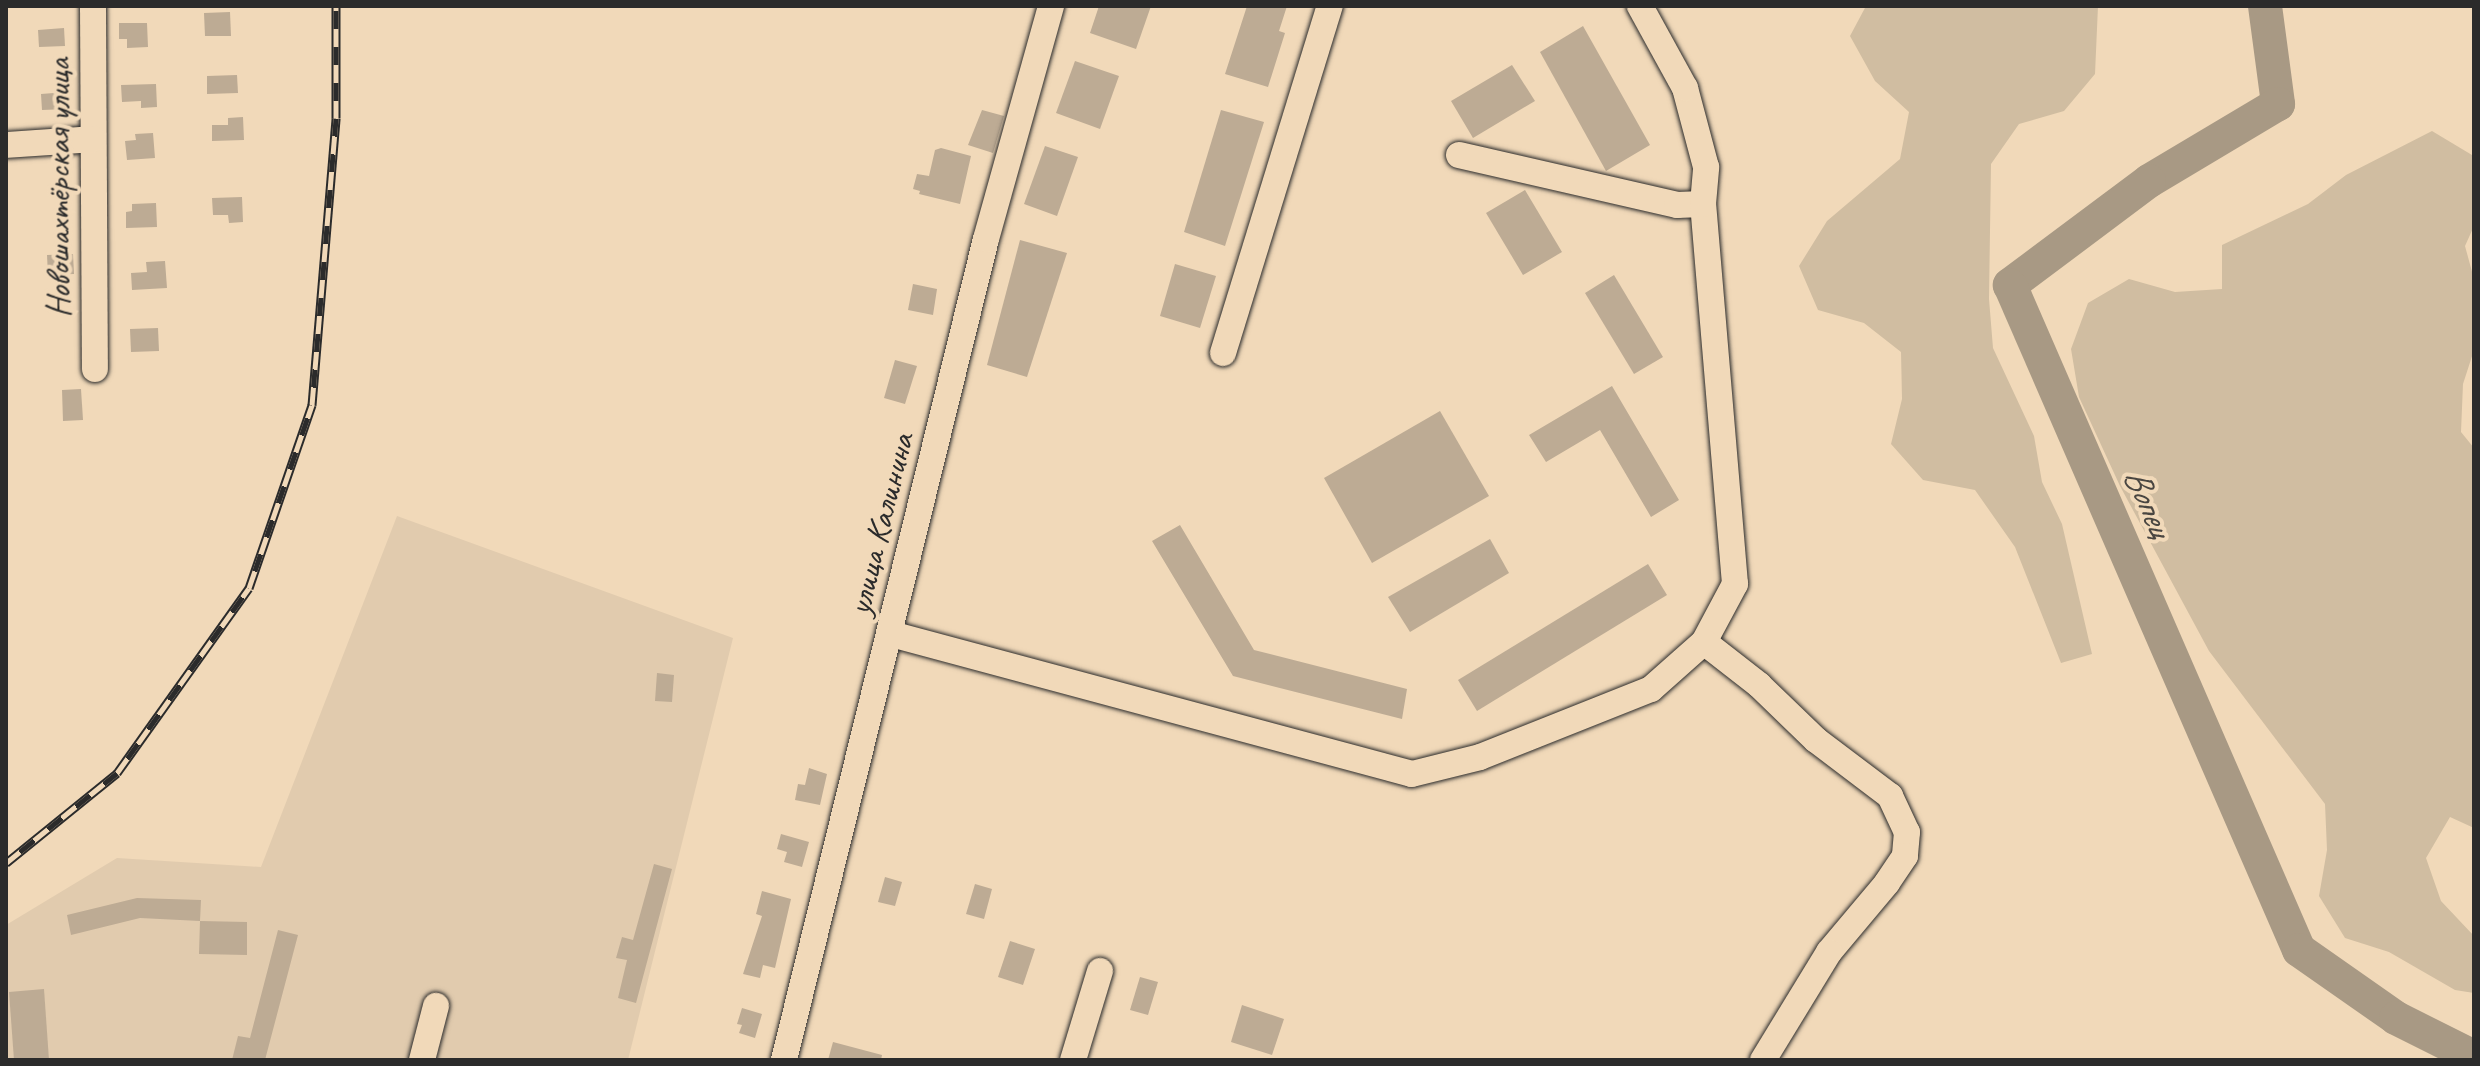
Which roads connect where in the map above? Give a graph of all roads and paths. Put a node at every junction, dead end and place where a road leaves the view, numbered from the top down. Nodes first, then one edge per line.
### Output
1 (93, 6) edge
2 (1051, 6) edge
3 (1330, 6) edge
4 (1640, 6) edge
5 (93, 139) junction
6 (6, 145) edge
7 (1459, 155) dead end
8 (1703, 204) junction
9 (1223, 353) dead end
10 (95, 369) dead end
11 (891, 634) junction
12 (1704, 642) junction
13 (1100, 971) dead end
14 (436, 1006) dead end
15 (422, 1060) edge
16 (784, 1060) edge
17 (1073, 1060) edge
18 (1763, 1060) edge

1 - 5 street, Новошахтёрская улица
2 - 11 street, улица Калинина
3 - 9 street
4 - 8 street
5 - 6 street
5 - 10 street, Новошахтёрская улица
7 - 8 street
8 - 12 street
11 - 12 street
11 - 16 street, улица Калинина
12 - 18 street
13 - 17 street
14 - 15 street

